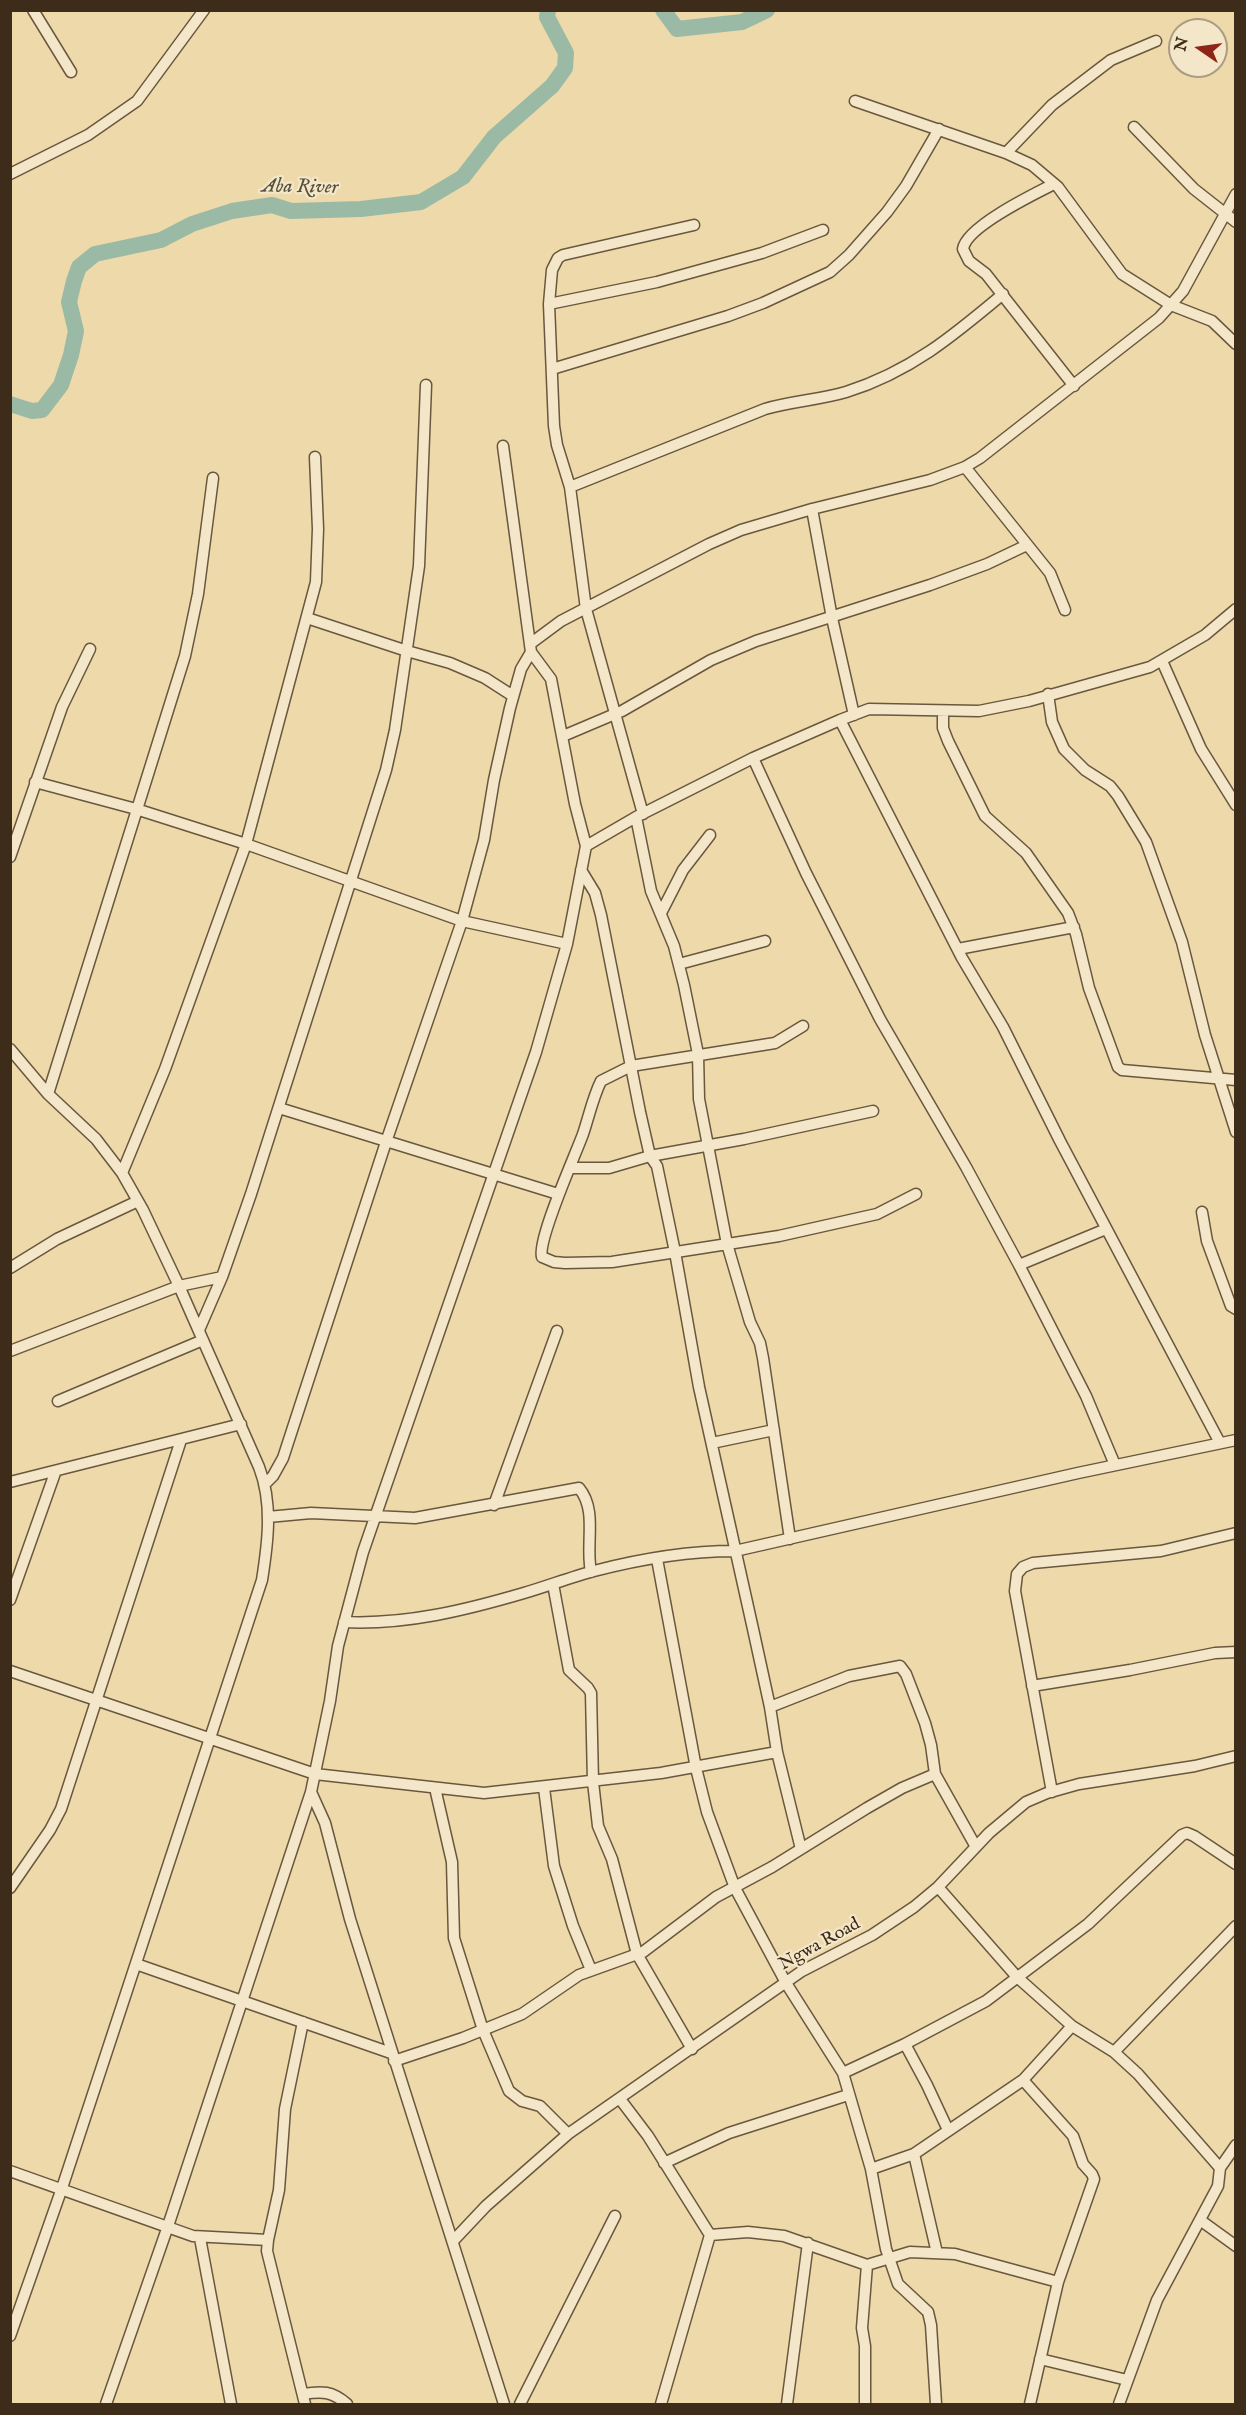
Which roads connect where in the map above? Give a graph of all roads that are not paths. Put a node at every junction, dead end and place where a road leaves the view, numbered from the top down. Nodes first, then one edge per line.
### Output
1 (33, 10) edge
2 (204, 10) edge
3 (1156, 40) dead end
4 (71, 72) dead end
5 (855, 101) dead end
6 (1134, 127) dead end
7 (939, 129) junction
8 (1006, 153) junction
9 (10, 174) edge
10 (1054, 184) junction
11 (1236, 194) edge
12 (1226, 214) junction
13 (1236, 222) edge
14 (694, 225) dead end
15 (823, 230) dead end
16 (1003, 294) junction
17 (549, 304) junction
18 (1171, 305) junction
19 (1236, 344) edge
20 (552, 369) junction
21 (426, 385) dead end
22 (1074, 386) junction
23 (503, 446) dead end
24 (315, 457) dead end
25 (965, 466) junction
26 (213, 478) dead end
27 (570, 487) junction
28 (812, 509) junction
29 (1027, 545) junction
30 (586, 609) junction
31 (1065, 610) dead end
32 (1233, 616) edge
33 (307, 618) junction
34 (832, 618) junction
35 (531, 648) junction
36 (90, 649) dead end
37 (407, 651) junction
38 (1162, 661) junction
39 (1048, 694) junction
40 (513, 696) junction
41 (943, 712) junction
42 (615, 714) junction
43 (854, 715) junction
44 (840, 720) junction
45 (562, 736) junction
46 (753, 758) junction
47 (35, 782) junction
48 (1236, 805) edge
49 (136, 809) junction
50 (640, 815) junction
51 (710, 835) dead end
52 (246, 844) junction
53 (586, 846) junction
54 (10, 857) edge
55 (580, 870) junction
56 (352, 882) junction
57 (661, 913) junction
58 (462, 921) junction
59 (1074, 927) junction
60 (765, 941) dead end
61 (567, 944) junction
62 (958, 949) junction
63 (679, 964) junction
64 (803, 1026) dead end
65 (10, 1049) edge
66 (698, 1054) junction
67 (20, 1062) junction
68 (631, 1066) junction
69 (10, 1070) edge
70 (1219, 1079) junction
71 (1236, 1080) edge
72 (48, 1094) junction
73 (279, 1108) junction
74 (873, 1111) dead end
75 (1236, 1132) edge
76 (386, 1143) junction
77 (708, 1146) junction
78 (650, 1156) junction
79 (570, 1168) junction
80 (122, 1173) junction
81 (494, 1173) junction
82 (558, 1194) junction
83 (916, 1194) dead end
84 (138, 1201) junction
85 (1202, 1212) dead end
86 (1106, 1229) junction
87 (727, 1244) junction
88 (675, 1252) junction
89 (1018, 1265) junction
90 (10, 1268) edge
91 (222, 1277) junction
92 (179, 1286) junction
93 (1236, 1309) edge
94 (557, 1331) dead end
95 (201, 1335) junction
96 (10, 1351) edge
97 (58, 1401) dead end
98 (240, 1424) junction
99 (774, 1430) junction
100 (181, 1440) junction
101 (1236, 1440) edge
102 (712, 1443) junction
103 (1220, 1443) junction
104 (1115, 1465) junction
105 (55, 1473) junction
106 (10, 1482) edge
107 (265, 1484) junction
108 (494, 1505) junction
109 (374, 1516) junction
110 (268, 1517) junction
111 (1236, 1533) edge
112 (790, 1539) junction
113 (735, 1551) junction
114 (657, 1559) junction
115 (591, 1572) junction
116 (553, 1584) junction
117 (10, 1600) edge
118 (344, 1622) junction
119 (1236, 1652) edge
120 (10, 1671) edge
121 (1032, 1686) junction
122 (96, 1699) junction
123 (770, 1707) junction
124 (210, 1739) junction
125 (777, 1752) junction
126 (1236, 1756) edge
127 (696, 1768) junction
128 (315, 1774) junction
129 (935, 1774) junction
130 (593, 1782) junction
131 (435, 1788) junction
132 (544, 1788) junction
133 (311, 1792) junction
134 (1052, 1792) junction
135 (976, 1847) junction
136 (801, 1849) junction
137 (1234, 1858) edge
138 (938, 1887) junction
139 (10, 1888) edge
140 (735, 1888) junction
141 (1236, 1926) edge
142 (637, 1954) junction
143 (136, 1964) junction
144 (591, 1970) junction
145 (1017, 1977) junction
146 (786, 1983) junction
147 (243, 2002) junction
148 (303, 2022) junction
149 (1072, 2026) junction
150 (483, 2030) junction
151 (905, 2044) junction
152 (692, 2049) junction
153 (1114, 2052) junction
154 (393, 2057) junction
155 (843, 2073) junction
156 (1023, 2080) junction
157 (848, 2095) junction
158 (620, 2099) junction
159 (948, 2130) junction
160 (568, 2134) junction
161 (1236, 2145) edge
162 (914, 2154) junction
163 (664, 2163) junction
164 (1220, 2168) junction
165 (871, 2169) junction
166 (10, 2171) edge
167 (62, 2188) junction
168 (615, 2216) dead end
169 (1200, 2220) junction
170 (168, 2226) junction
171 (710, 2235) junction
172 (200, 2238) junction
173 (268, 2240) junction
174 (453, 2241) junction
175 (808, 2243) junction
176 (1236, 2246) edge
177 (938, 2253) junction
178 (890, 2257) junction
179 (867, 2265) junction
180 (1058, 2282) junction
181 (10, 2336) edge
182 (1040, 2359) junction
183 (1127, 2380) junction
184 (304, 2399) edge
185 (106, 2404) edge
186 (231, 2404) edge
187 (347, 2404) edge
188 (504, 2404) edge
189 (520, 2404) edge
190 (661, 2404) edge
191 (787, 2404) edge
192 (865, 2404) edge
193 (936, 2404) edge
194 (1030, 2404) edge
195 (1119, 2404) edge

1 - 4 street
2 - 9 street
3 - 8 street
5 - 7 street
6 - 12 street
7 - 8 street
7 - 20 street
8 - 10 street
10 - 16 street
10 - 18 street
11 - 12 street
12 - 13 street
12 - 18 street
14 - 17 street
15 - 17 street
16 - 22 street
16 - 27 street
17 - 20 street
18 - 19 street
18 - 22 street
20 - 27 street
21 - 37 street
22 - 25 street
23 - 35 street
24 - 33 street
25 - 28 street
25 - 29 street
26 - 49 street
27 - 30 street
28 - 30 street
28 - 34 street
29 - 31 street
29 - 34 street
30 - 35 street
30 - 42 street
32 - 38 street
33 - 37 street
33 - 52 street
34 - 42 street
34 - 43 street
35 - 40 street
35 - 45 street
36 - 47 street
37 - 40 street
37 - 56 street
38 - 39 street
38 - 48 street
39 - 41 street
39 - 70 street
40 - 58 street
41 - 43 street
41 - 59 street
42 - 45 street
42 - 50 street
43 - 44 street
44 - 46 street
44 - 62 street
45 - 53 street
46 - 50 street
46 - 89 street
47 - 49 street
47 - 54 street
49 - 52 street
49 - 72 street
50 - 53 street
50 - 57 street
51 - 57 street
52 - 56 street
52 - 80 street
53 - 55 street
55 - 61 street
55 - 68 street
56 - 58 street
56 - 73 street
57 - 63 street
58 - 61 street
58 - 76 street
59 - 62 street
59 - 70 street
60 - 63 street
61 - 81 street
62 - 86 street
63 - 66 street
64 - 66 street
65 - 67 street
66 - 68 street
66 - 77 street
67 - 69 street
67 - 72 street
68 - 78 street
68 - 79 street
70 - 71 street
70 - 75 street
72 - 80 street
73 - 76 street
73 - 91 street
74 - 77 street
76 - 81 street
76 - 107 street
77 - 78 street
77 - 87 street
78 - 79 street
78 - 88 street
79 - 82 street
80 - 84 street
81 - 82 street
81 - 109 street
82 - 88 street
83 - 87 street
84 - 90 street
84 - 92 street
85 - 93 street
86 - 89 street
86 - 103 street
87 - 88 street
87 - 99 street
88 - 102 street
89 - 104 street
91 - 92 street
91 - 95 street
92 - 95 street
92 - 96 street
94 - 108 street
95 - 97 street
95 - 98 street
98 - 100 street
98 - 107 street
99 - 102 street
99 - 112 street
100 - 105 street
100 - 122 street
101 - 103 street
102 - 113 street
103 - 104 street
104 - 112 street
105 - 106 street
105 - 117 street
107 - 110 street
108 - 109 street
108 - 115 street
109 - 110 street
109 - 118 street
110 - 124 street
111 - 121 street
112 - 113 street
113 - 114 street
113 - 123 street
114 - 115 street
114 - 127 street
115 - 116 street
116 - 118 street
116 - 130 street
118 - 128 street
119 - 121 street
120 - 122 street
121 - 134 street
122 - 124 street
122 - 139 street
123 - 125 street
123 - 129 street
124 - 128 street
124 - 143 street
125 - 127 street
125 - 136 street
126 - 134 street, Ngwa Road
127 - 130 street
127 - 140 street
128 - 131 street
128 - 133 street
129 - 135 street
129 - 136 street
130 - 132 street
130 - 142 street
131 - 132 street
131 - 150 street
132 - 144 street
133 - 147 street
133 - 154 street
134 - 135 street, Ngwa Road
135 - 138 street, Ngwa Road
136 - 140 street
137 - 145 street
138 - 145 street
138 - 146 street, Ngwa Road
140 - 142 street
140 - 146 street
141 - 153 street
142 - 144 street
142 - 152 street
143 - 147 street
143 - 167 street
144 - 150 street
145 - 149 street
145 - 151 street
146 - 152 street, Ngwa Road
146 - 155 street
147 - 148 street
147 - 170 street
148 - 154 street
148 - 173 street
149 - 153 street
149 - 156 street
150 - 154 street
150 - 160 street
151 - 155 street
151 - 159 street
152 - 158 street, Ngwa Road
153 - 164 street
154 - 174 street
155 - 157 street
156 - 159 street
156 - 180 street
157 - 163 street
157 - 165 street
158 - 160 street, Ngwa Road
158 - 163 street
159 - 162 street
160 - 174 street, Ngwa Road
161 - 164 street
162 - 165 street
162 - 177 street
163 - 171 street
164 - 169 street
165 - 178 street
166 - 167 street
167 - 170 street
167 - 181 street
168 - 189 street
169 - 176 street
169 - 183 street
170 - 172 street
170 - 185 street
171 - 175 street
171 - 190 street
172 - 173 street
172 - 186 street
173 - 184 street
174 - 188 street
175 - 179 street
175 - 191 street
177 - 178 street
177 - 180 street
178 - 179 street
178 - 193 street
179 - 192 street
180 - 182 street
182 - 183 street
182 - 194 street
183 - 195 street
184 - 187 street

